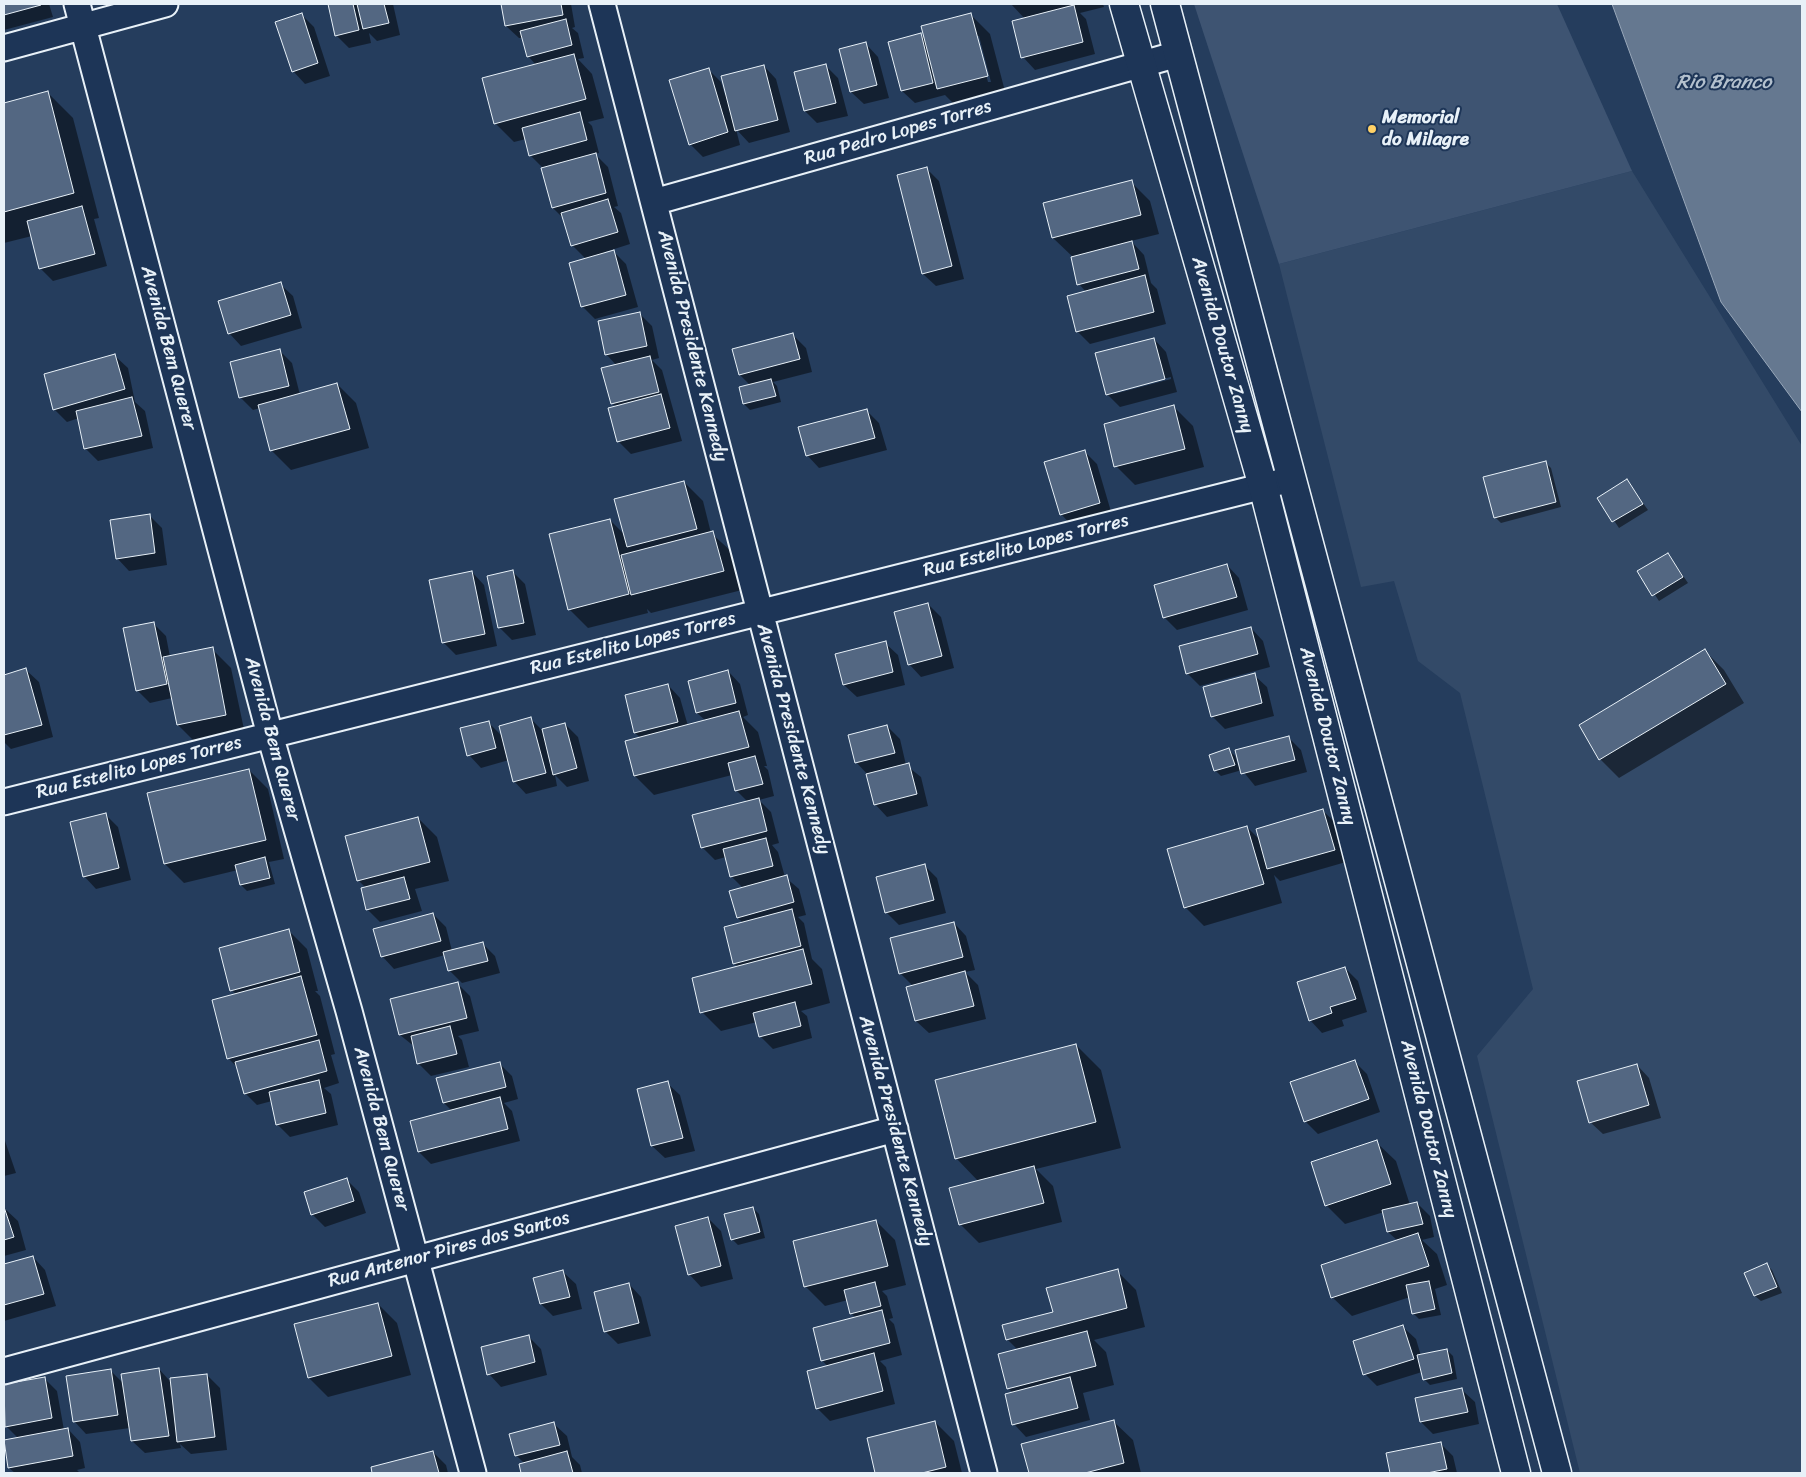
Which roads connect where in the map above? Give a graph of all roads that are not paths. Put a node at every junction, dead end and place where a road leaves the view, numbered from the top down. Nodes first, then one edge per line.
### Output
1 (165, 4) edge
2 (602, 4) edge
3 (1124, 4) edge
4 (1165, 4) edge
5 (80, 15) edge
6 (4, 48) edge
7 (1178, 54) junction
8 (1141, 65) junction
9 (654, 202) junction
10 (1292, 479) junction
11 (1263, 486) junction
12 (760, 612) junction
13 (270, 735) junction
14 (4, 802) edge
15 (894, 1128) junction
16 (416, 1259) junction
17 (4, 1371) edge
18 (473, 1473) edge
19 (984, 1473) edge
20 (1516, 1473) edge
21 (1557, 1473) edge

1 - 5 street
2 - 9 street, Avenida Presidente Kennedy
3 - 8 street, Avenida Doutor Zanny
4 - 7 street, Avenida Doutor Zanny
5 - 6 street
5 - 13 street, Avenida Bem Querer
7 - 8 street, Rua Pedro Lopes Torres
7 - 10 street, Avenida Doutor Zanny
8 - 9 street, Rua Pedro Lopes Torres
8 - 11 street, Avenida Doutor Zanny
9 - 12 street, Avenida Presidente Kennedy
10 - 11 street, Rua Estelito Lopes Torres
10 - 21 street, Avenida Doutor Zanny
11 - 12 street, Rua Estelito Lopes Torres
11 - 20 street, Avenida Doutor Zanny
12 - 13 street, Rua Estelito Lopes Torres
12 - 15 street, Avenida Presidente Kennedy
13 - 14 street, Rua Estelito Lopes Torres
13 - 16 street, Avenida Bem Querer
15 - 16 street, Rua Antenor Pires dos Santos
15 - 19 street, Avenida Presidente Kennedy
16 - 17 street, Rua Antenor Pires dos Santos
16 - 18 street, Avenida Bem Querer

